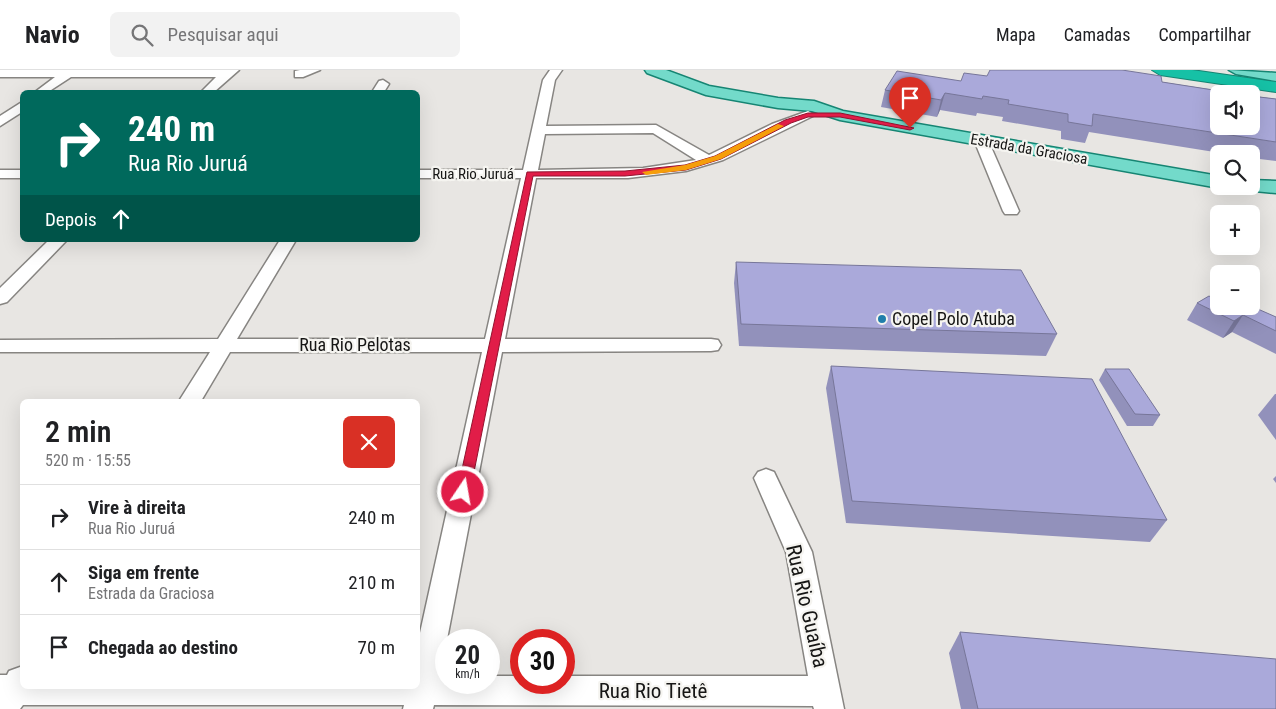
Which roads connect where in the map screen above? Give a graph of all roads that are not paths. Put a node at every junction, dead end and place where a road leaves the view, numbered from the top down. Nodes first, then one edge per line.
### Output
1 (314, 70) edge
2 (556, 70) edge
3 (652, 70) edge
4 (1160, 70) edge
5 (1198, 70) edge
6 (1236, 70) edge
7 (231, 71) edge
8 (0, 73) edge
9 (68, 73) junction
10 (299, 74) dead end
11 (1276, 77) edge
12 (1276, 81) edge
13 (1276, 87) edge
14 (44, 90) edge
15 (209, 90) edge
16 (20, 108) edge
17 (803, 112) junction
18 (0, 123) edge
19 (20, 123) edge
20 (539, 130) junction
21 (981, 140) junction
22 (708, 161) junction
23 (0, 174) edge
24 (20, 174) edge
25 (420, 174) edge
26 (530, 174) junction
27 (1210, 180) edge
28 (1260, 186) edge
29 (1276, 187) edge
30 (1011, 211) dead end
31 (56, 242) edge
32 (287, 242) edge
33 (0, 298) edge
34 (494, 345) junction
35 (710, 345) dead end
36 (0, 346) edge
37 (224, 346) junction
38 (191, 399) edge
39 (766, 478) dead end
40 (10, 691) edge
41 (420, 700) edge
42 (828, 700) edge

1 - 10 street
2 - 20 street
3 - 17 main road, Estrada da Graciosa
4 - 13 highway
5 - 12 highway
6 - 11 main road
7 - 9 street
7 - 15 street
8 - 9 street
9 - 14 street
16 - 18 street
17 - 21 main road, Estrada da Graciosa
17 - 22 street, Rua Rio Juruá
18 - 19 street
20 - 22 street
20 - 26 street
21 - 27 main road, Estrada da Graciosa
21 - 30 street
22 - 26 street, Rua Rio Juruá
23 - 24 street
25 - 26 street, Rua Rio Juruá
26 - 34 street
28 - 29 main road
31 - 33 street
32 - 37 street
34 - 35 street, Rua Rio Pelotas
34 - 37 street, Rua Rio Pelotas
34 - 41 street
36 - 37 street, Rua Rio Pelotas
37 - 38 street
39 - 42 street, Rua Rio Guaíba
40 - 41 street, Rua Rio Tietê
41 - 42 street, Rua Rio Tietê

